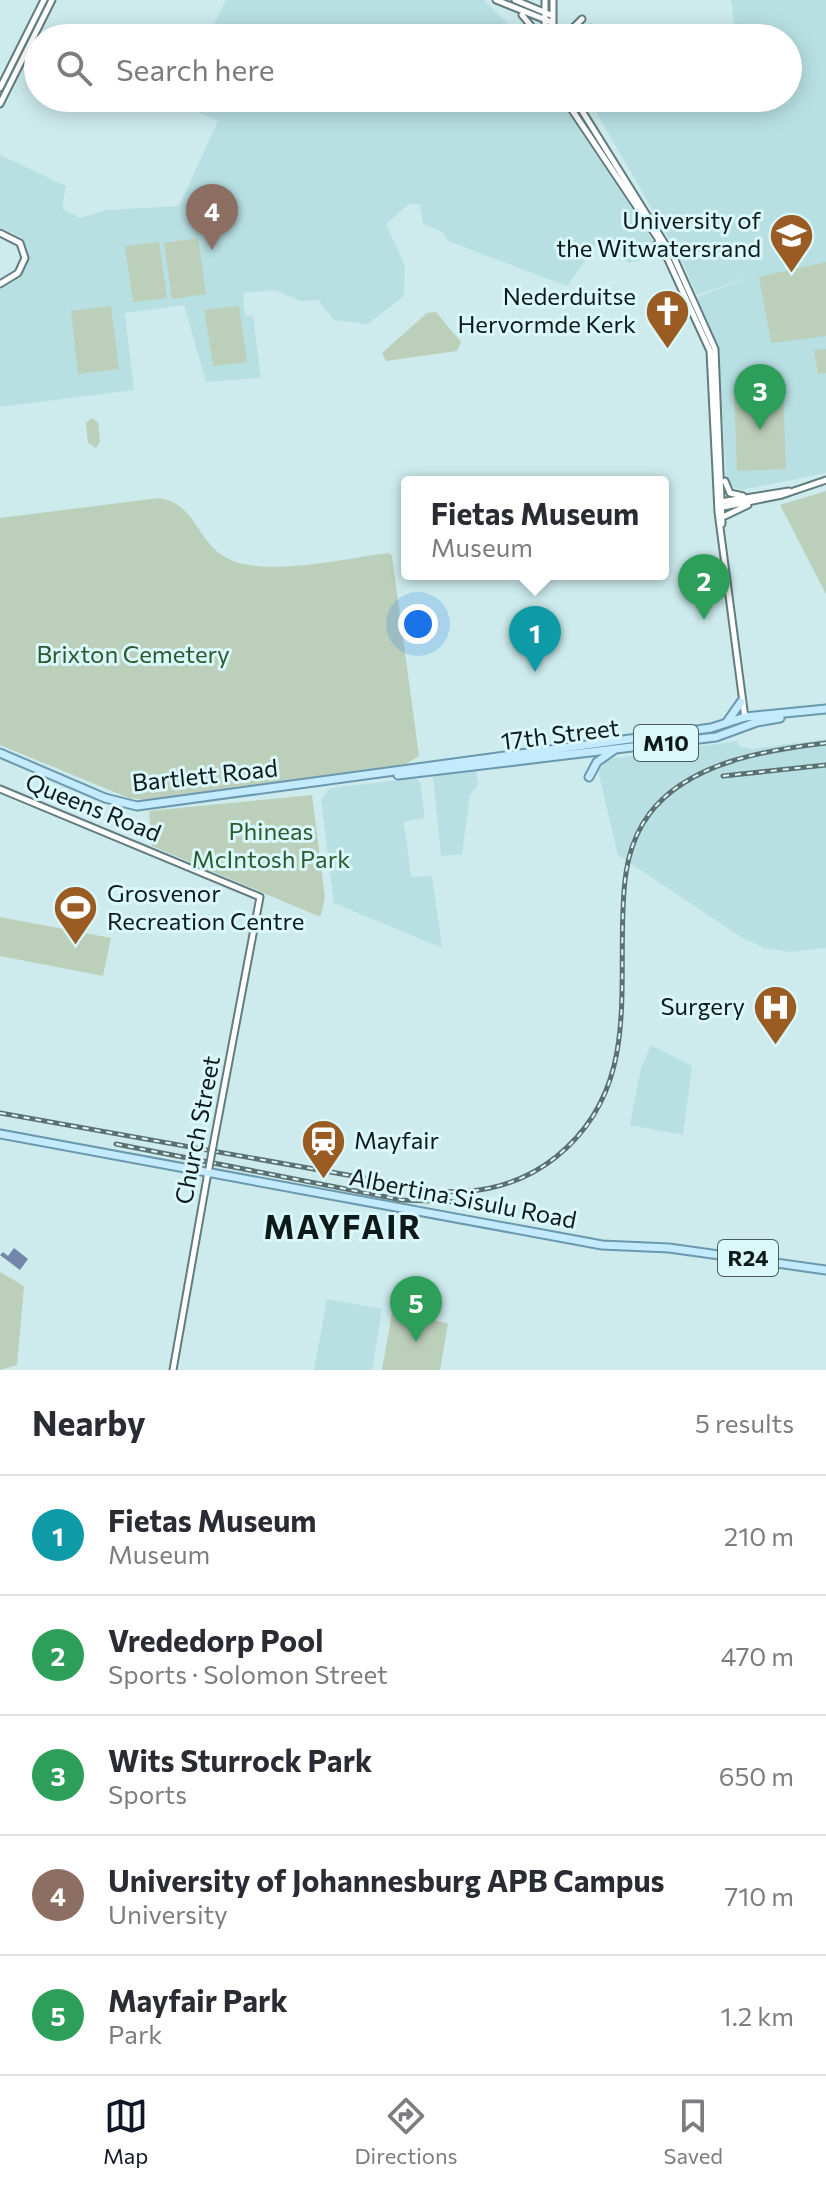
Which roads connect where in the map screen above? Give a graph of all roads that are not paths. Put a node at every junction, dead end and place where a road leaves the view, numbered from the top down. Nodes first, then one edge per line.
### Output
1 (44, 0) edge
2 (52, 0) edge
3 (496, 0) edge
4 (515, 0) edge
5 (545, 0) edge
6 (553, 0) edge
7 (515, 9) junction
8 (544, 13) junction
9 (582, 19) dead end
10 (549, 20) junction
11 (32, 24) edge
12 (40, 24) edge
13 (532, 24) edge
14 (548, 24) edge
15 (550, 24) edge
16 (577, 24) edge
17 (24, 40) edge
18 (24, 56) edge
19 (0, 88) edge
20 (0, 104) edge
21 (574, 112) edge
22 (582, 112) edge
23 (630, 192) junction
24 (649, 221) junction
25 (0, 233) edge
26 (659, 240) junction
27 (652, 254) dead end
28 (673, 260) junction
29 (0, 284) edge
30 (723, 473) junction
31 (826, 480) edge
32 (790, 491) junction
33 (768, 494) junction
34 (756, 502) junction
35 (721, 505) junction
36 (723, 517) junction
37 (722, 529) junction
38 (741, 702) junction
39 (823, 710) edge
40 (746, 722) junction
41 (726, 723) junction
42 (616, 749) junction
43 (0, 755) edge
44 (423, 769) junction
45 (589, 777) dead end
46 (0, 789) edge
47 (260, 897) joint
48 (0, 1134) edge
49 (209, 1170) junction
50 (826, 1270) edge
51 (173, 1370) edge

1 - 11 main road
2 - 12 main road
3 - 7 main road
4 - 8 main road
5 - 8 main road
6 - 10 main road
7 - 10 main road
7 - 13 main road
8 - 10 main road
9 - 16 main road
10 - 14 main road
10 - 15 main road
17 - 19 main road
18 - 20 main road
21 - 23 main road
22 - 23 main road
23 - 24 main road
24 - 26 main road
24 - 28 main road
25 - 29 main road
26 - 27 main road
26 - 28 main road
28 - 30 main road
28 - 35 main road
30 - 33 main road
30 - 35 main road
31 - 32 main road
32 - 33 main road
32 - 34 main road
33 - 35 main road
34 - 35 main road
34 - 36 main road
35 - 36 main road
35 - 37 main road
36 - 37 main road
37 - 38 main road
38 - 40 main road
38 - 41 main road
39 - 40 main road, M10
40 - 41 main road, 17th Street / M10
40 - 42 main road, 17th Street / M10
41 - 44 main road, 17th Street / M10
42 - 44 main road, 17th Street / M10
42 - 45 main road
43 - 44 main road, Bartlett Road / M10
46 - 47 main road, Queens Road
47 - 49 main road, Church Street, bridge
48 - 49 main road, Albertina Sisulu Road / R24
49 - 50 main road, Albertina Sisulu Road / R24
49 - 51 main road, Church Street

